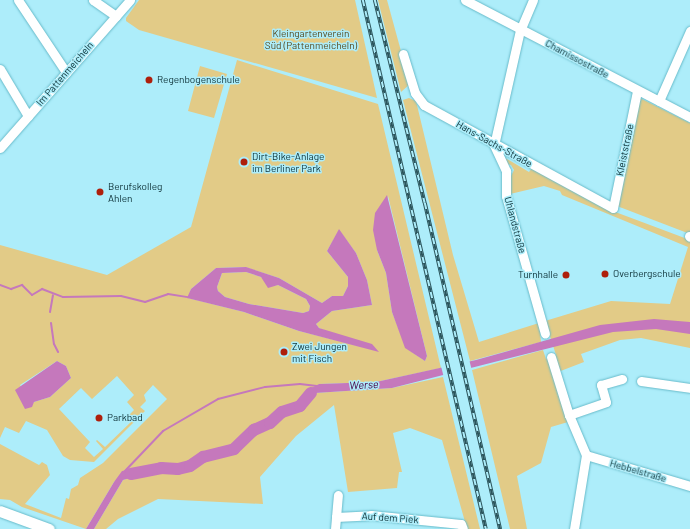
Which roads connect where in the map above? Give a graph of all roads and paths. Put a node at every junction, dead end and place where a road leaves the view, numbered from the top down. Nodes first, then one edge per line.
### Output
1 (18, 0) edge
2 (94, 0) edge
3 (130, 0) edge
4 (465, 0) edge
5 (533, 0) edge
6 (116, 16) junction
7 (520, 30) junction
8 (690, 31) edge
9 (403, 54) dead end
10 (0, 70) edge
11 (66, 72) junction
12 (638, 91) junction
13 (659, 102) junction
14 (28, 116) junction
15 (690, 117) edge
16 (494, 145) junction
17 (0, 148) edge
18 (613, 208) joint
19 (545, 334) dead end
20 (551, 357) dead end
21 (622, 380) dead end
22 (641, 381) dead end
23 (690, 388) edge
24 (568, 415) junction
25 (586, 455) junction
26 (690, 486) edge
27 (338, 496) dead end
28 (0, 511) edge
29 (336, 517) junction
30 (49, 529) edge
31 (335, 529) edge
32 (463, 529) edge
33 (574, 529) edge

1 - 11 street
2 - 6 street
3 - 6 street, Im Pattenmeicheln
4 - 7 street, Chamissostraße
5 - 7 street
6 - 11 street, Im Pattenmeicheln
7 - 12 street, Chamissostraße
7 - 16 street
8 - 13 street
9 - 16 street, Hans-Sachs-Straße
10 - 14 street
11 - 14 street, Im Pattenmeicheln
12 - 13 street, Chamissostraße
12 - 18 street, Kleiststraße
13 - 15 street, Chamissostraße
14 - 17 street, Im Pattenmeicheln
16 - 18 street, Hans-Sachs-Straße
16 - 19 street, Uhlandstraße
20 - 24 street
21 - 24 street
22 - 23 street
24 - 25 street
25 - 26 street, Hebbelstraße
25 - 33 street
27 - 29 street
28 - 30 main road
29 - 31 street
29 - 32 street, Auf dem Piek

